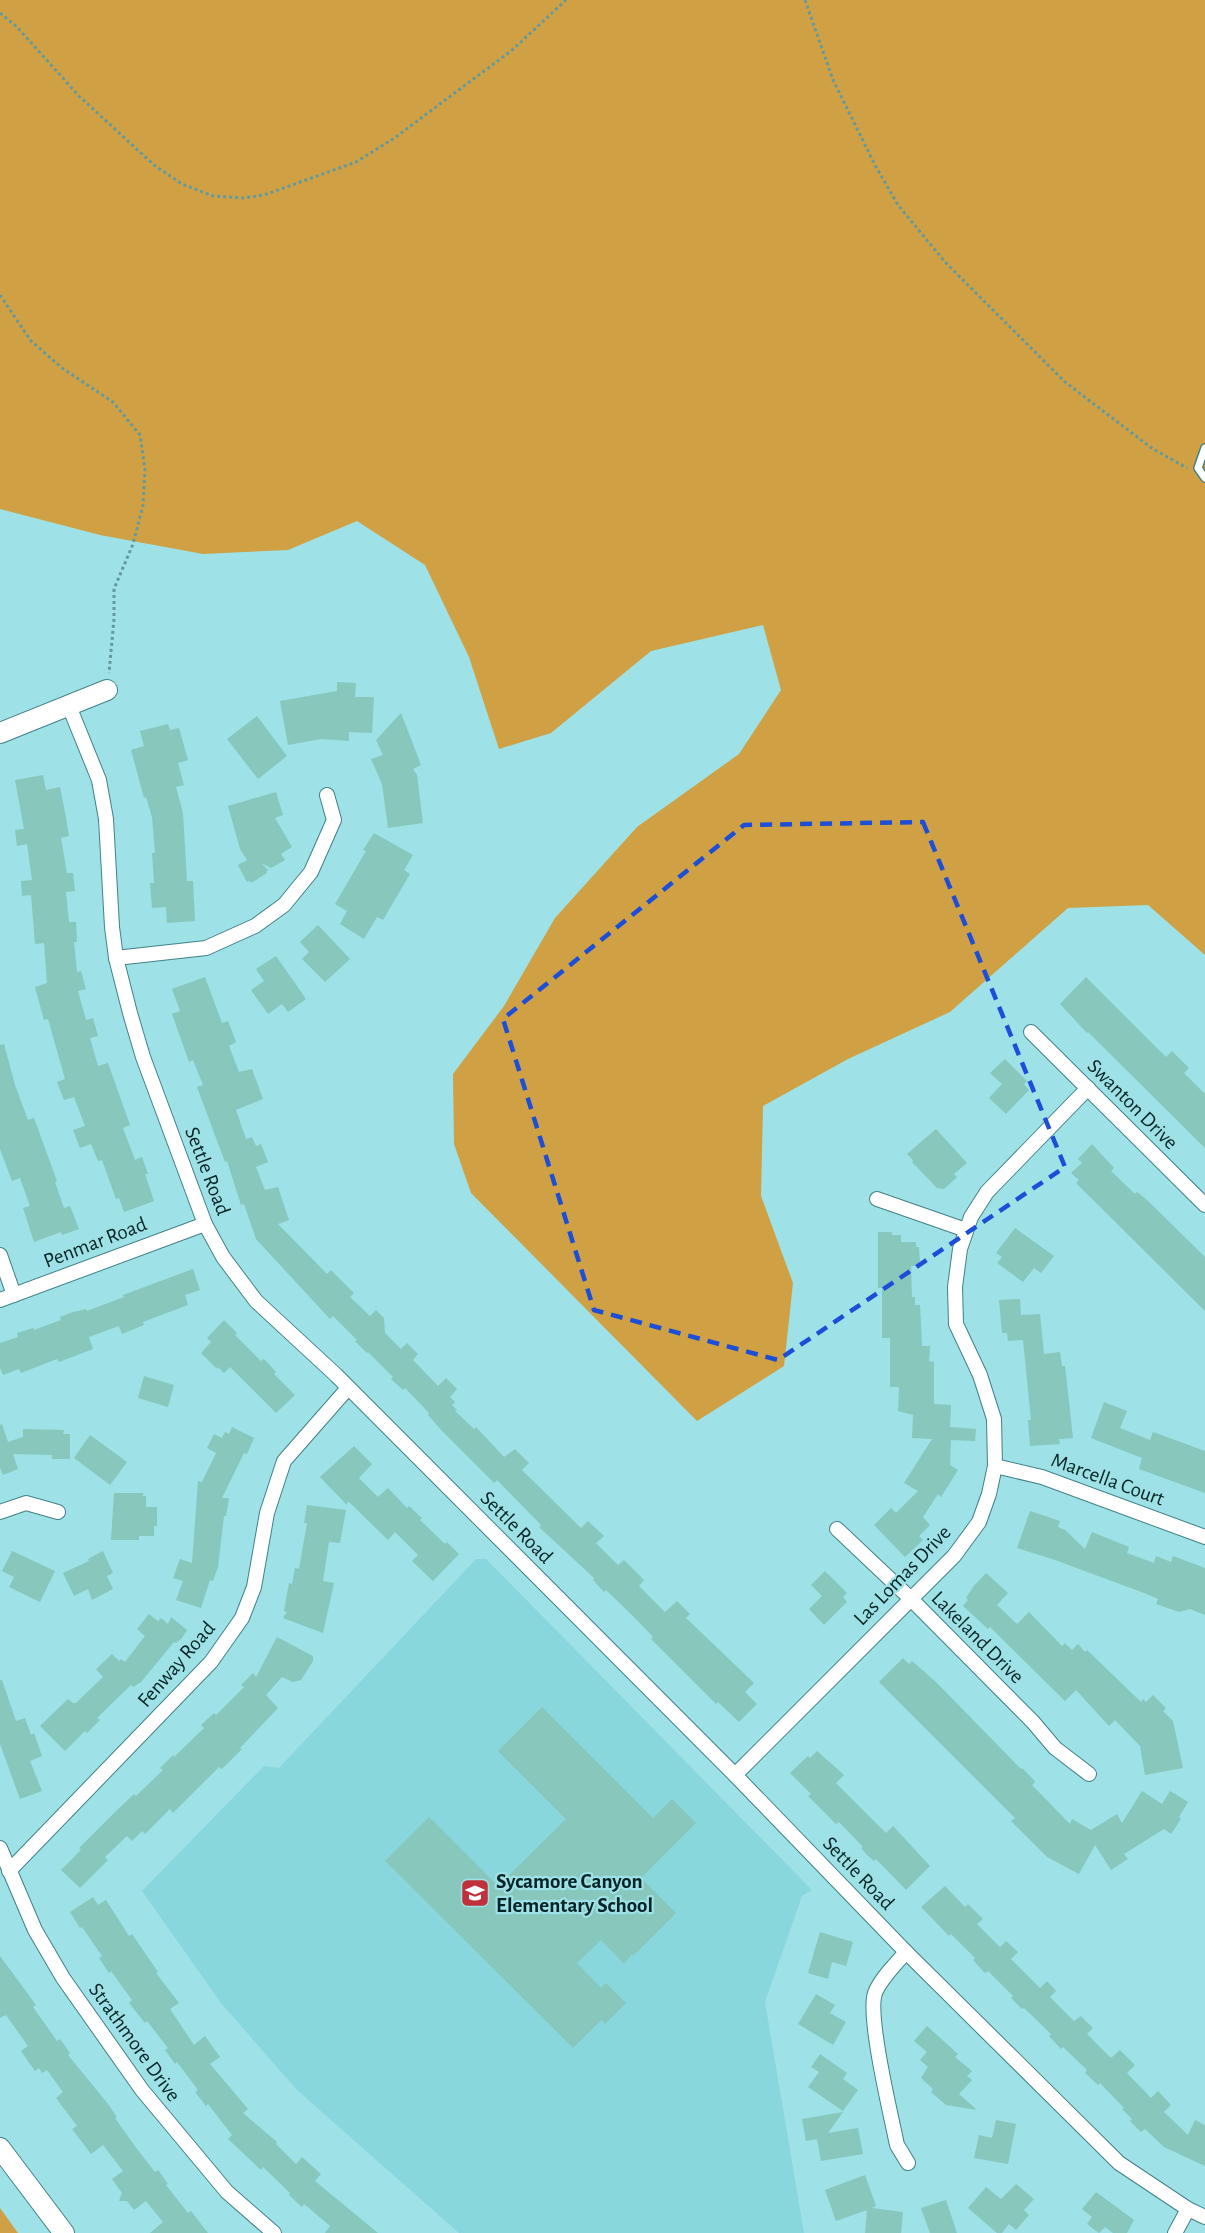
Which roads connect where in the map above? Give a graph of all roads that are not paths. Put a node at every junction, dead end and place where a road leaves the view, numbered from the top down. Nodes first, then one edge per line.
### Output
1 (1205, 448) edge
2 (1203, 477) edge
3 (107, 690) road end
4 (69, 706) junction
5 (0, 733) edge
6 (327, 795) dead end
7 (116, 958) junction
8 (1031, 1032) dead end
9 (1088, 1088) junction
10 (877, 1199) dead end
11 (1205, 1205) edge
12 (205, 1224) junction
13 (966, 1230) junction
14 (0, 1255) edge
15 (14, 1295) junction
16 (0, 1300) edge
17 (348, 1388) junction
18 (995, 1466) junction
19 (0, 1512) edge
20 (58, 1512) dead end
21 (837, 1528) dead end
22 (1205, 1537) edge
23 (911, 1599) junction
24 (1089, 1774) dead end
25 (735, 1775) junction
26 (0, 1848) edge
27 (9, 1871) junction
28 (906, 1952) junction
29 (0, 2148) edge
30 (908, 2163) dead end
31 (1188, 2209) junction
32 (1205, 2217) edge
33 (64, 2233) edge
34 (274, 2233) edge
35 (1175, 2233) edge

1 - 2 lane
3 - 4 street
4 - 5 street
4 - 7 street, Settle Road
6 - 7 street
7 - 12 street, Settle Road
8 - 9 street, Swanton Drive
9 - 11 street, Swanton Drive
9 - 13 street, Las Lomas Drive
10 - 13 street
12 - 15 street, Penmar Road
12 - 17 street, Settle Road
13 - 18 street, Las Lomas Drive
14 - 15 street
15 - 16 street, Penmar Road
17 - 25 street, Settle Road
17 - 27 street, Fenway Road
18 - 22 street, Marcella Court
18 - 23 street, Las Lomas Drive
19 - 20 street
21 - 23 street, Lakeland Drive
23 - 24 street, Lakeland Drive
23 - 25 street, Las Lomas Drive
25 - 28 street, Settle Road
26 - 27 street, Strathmore Drive
27 - 34 street, Strathmore Drive
28 - 30 street
28 - 31 street, Settle Road
29 - 33 street
31 - 32 street, Settle Road
31 - 35 street

